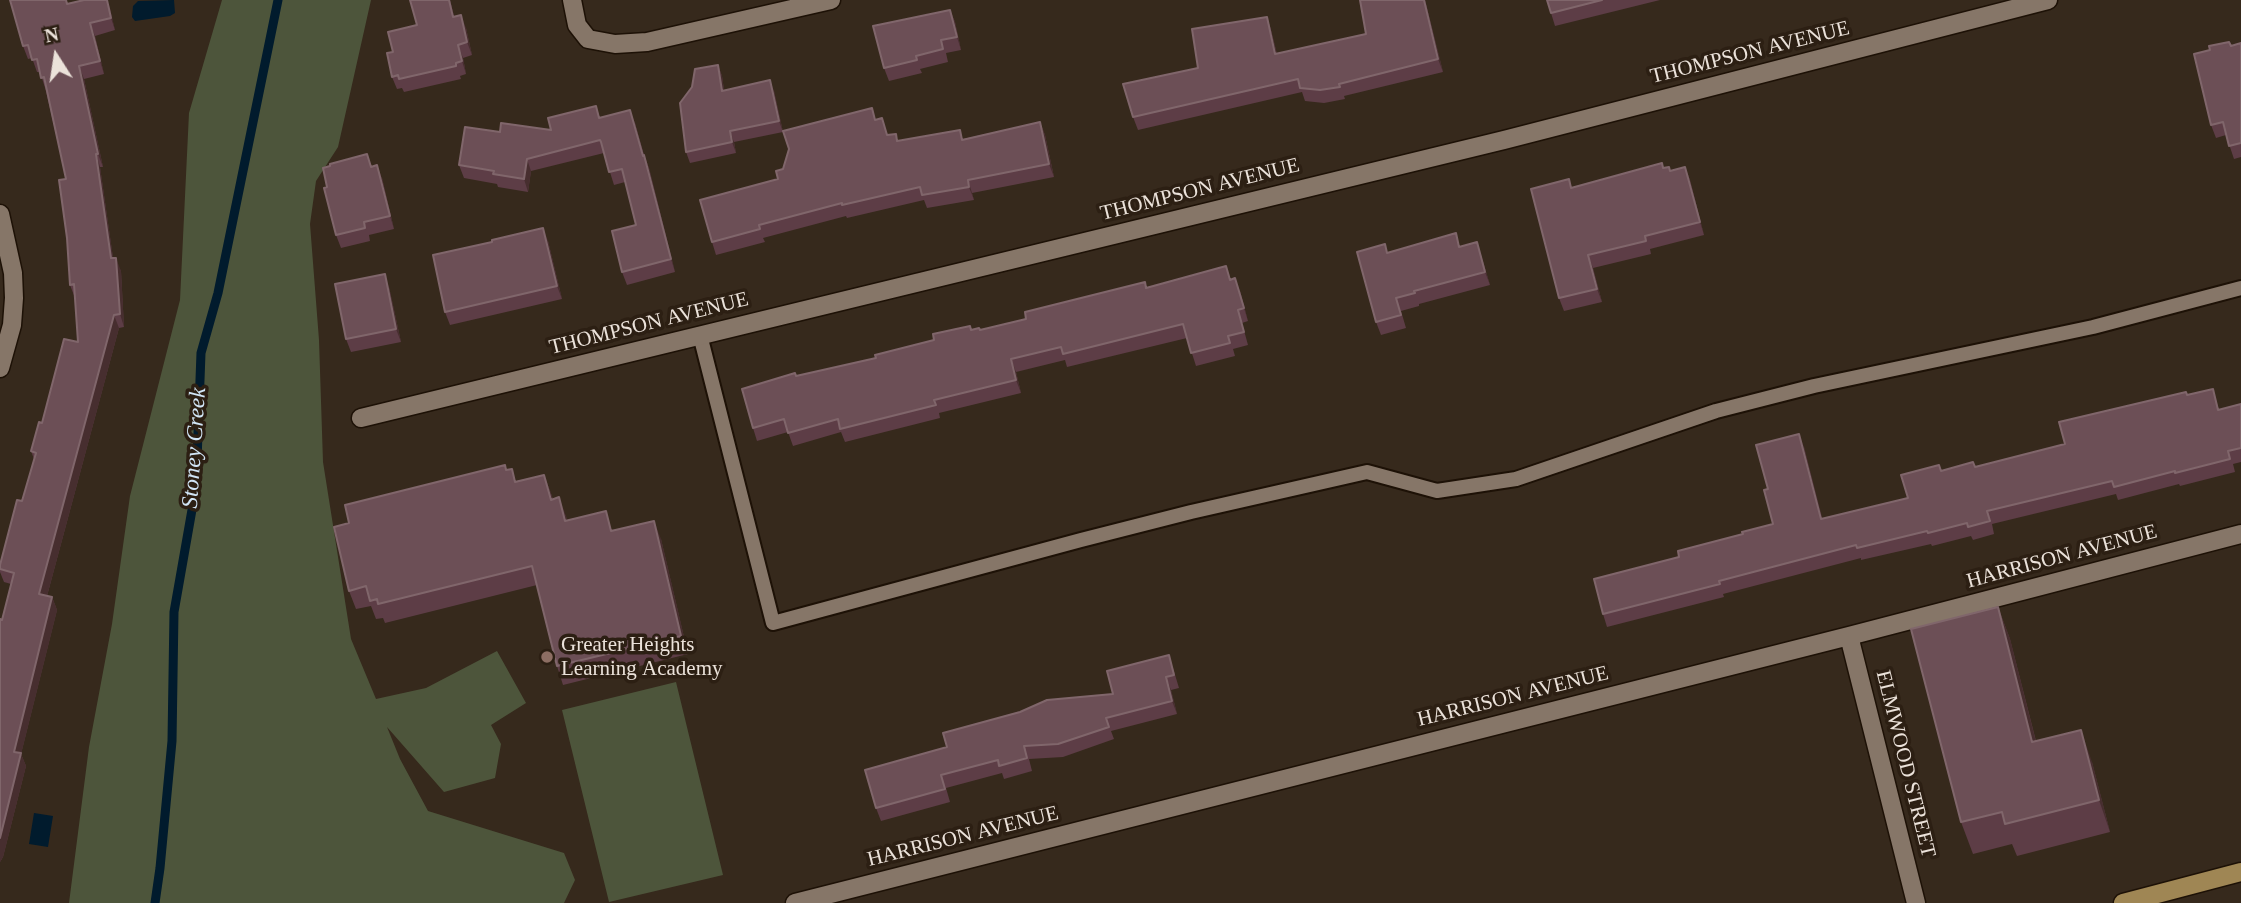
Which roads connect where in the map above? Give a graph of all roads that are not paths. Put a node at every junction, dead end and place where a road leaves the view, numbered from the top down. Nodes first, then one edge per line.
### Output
1 (572, 0) edge
2 (831, 0) edge
3 (2048, 0) edge
4 (0, 214) edge
5 (2241, 288) edge
6 (700, 335) junction
7 (0, 368) edge
8 (361, 418) dead end
9 (2241, 534) edge
10 (1849, 636) junction
11 (2241, 872) edge
12 (795, 903) edge
13 (1916, 903) edge
14 (2123, 903) edge

1 - 2 street
3 - 6 street, THOMPSON AVENUE
4 - 7 street
5 - 6 lane
6 - 8 street, THOMPSON AVENUE
9 - 10 street, HARRISON AVENUE
10 - 12 street, HARRISON AVENUE
10 - 13 street, ELMWOOD STREET
11 - 14 street

